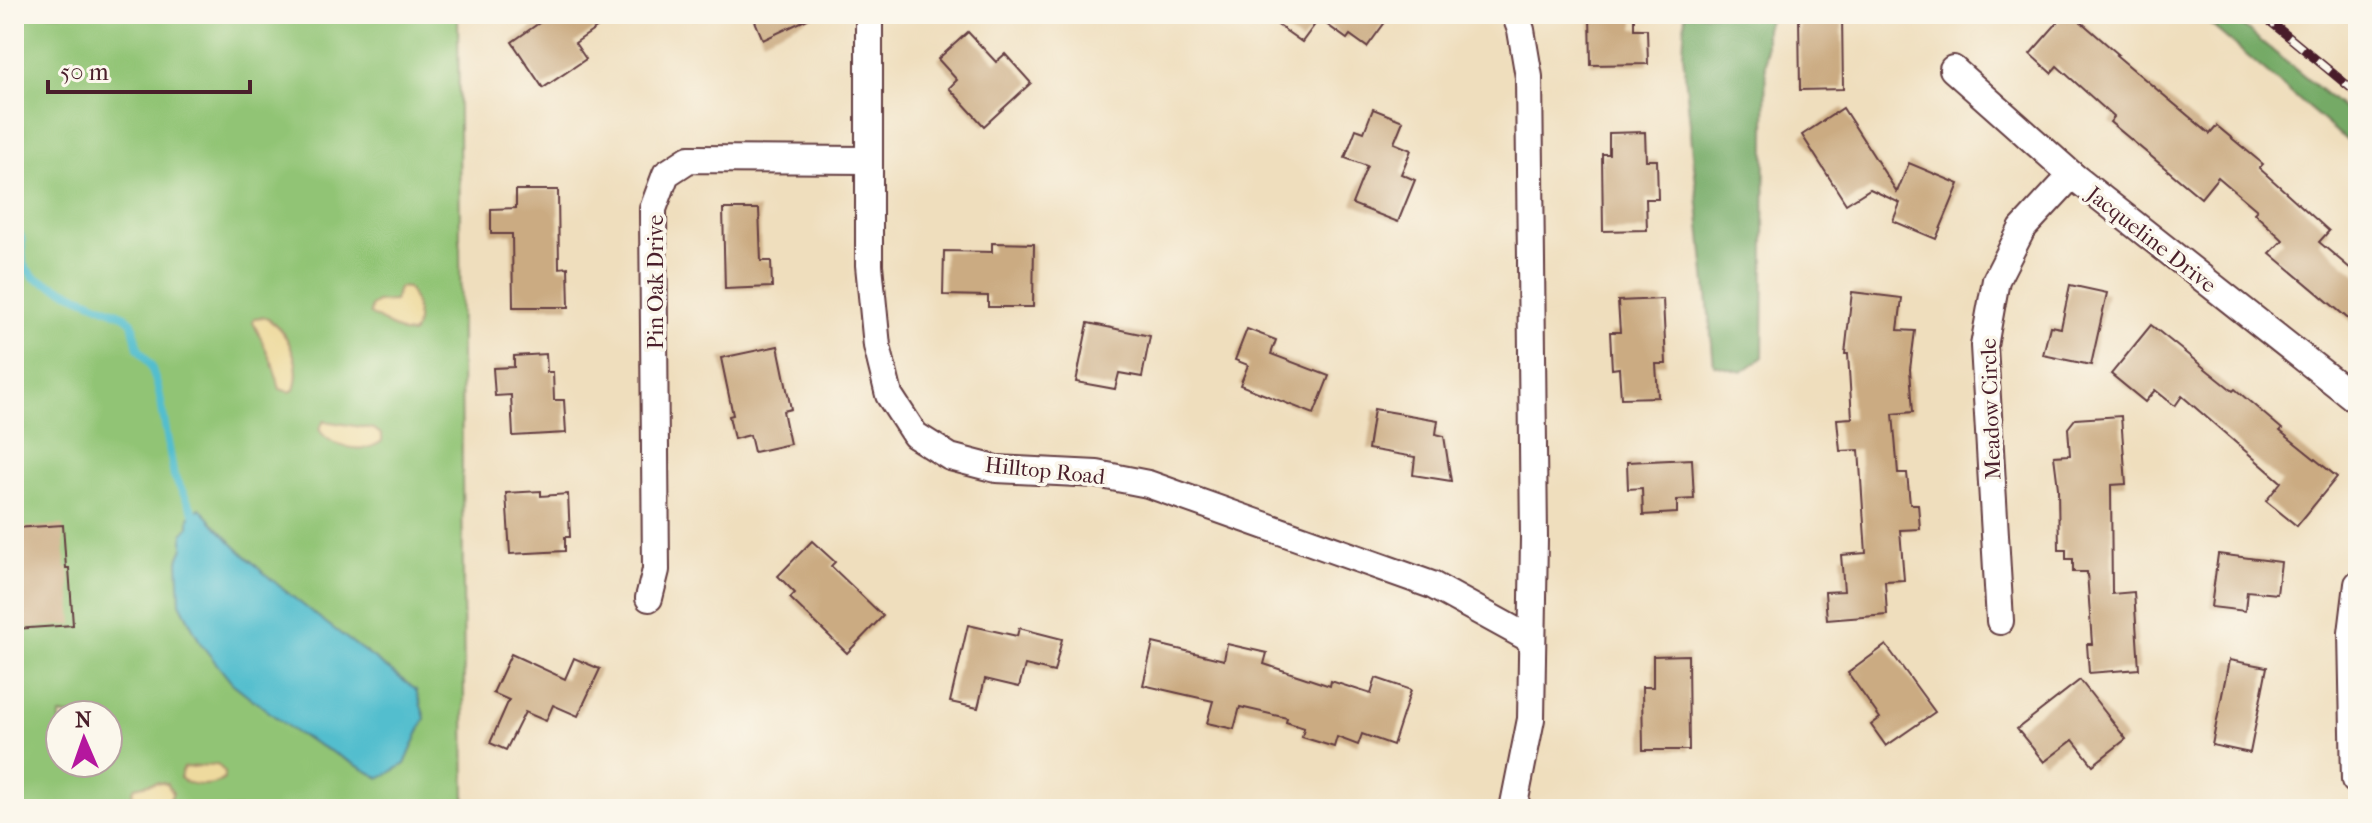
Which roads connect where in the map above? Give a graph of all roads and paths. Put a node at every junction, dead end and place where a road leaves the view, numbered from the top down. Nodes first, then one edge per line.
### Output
1 (869, 14) edge
2 (1515, 14) edge
3 (1953, 69) dead end
4 (868, 160) junction
5 (2072, 175) junction
6 (2358, 401) edge
7 (2358, 584) edge
8 (649, 598) dead end
9 (2000, 621) dead end
10 (1532, 640) junction
11 (2355, 780) dead end
12 (1513, 809) edge

1 - 4 street, Hilltop Road
2 - 10 street
3 - 5 street, Jacqueline Drive
4 - 8 street, Pin Oak Drive
4 - 10 street, Hilltop Road
5 - 6 street, Jacqueline Drive
5 - 9 street, Meadow Circle
7 - 11 street
10 - 12 street

